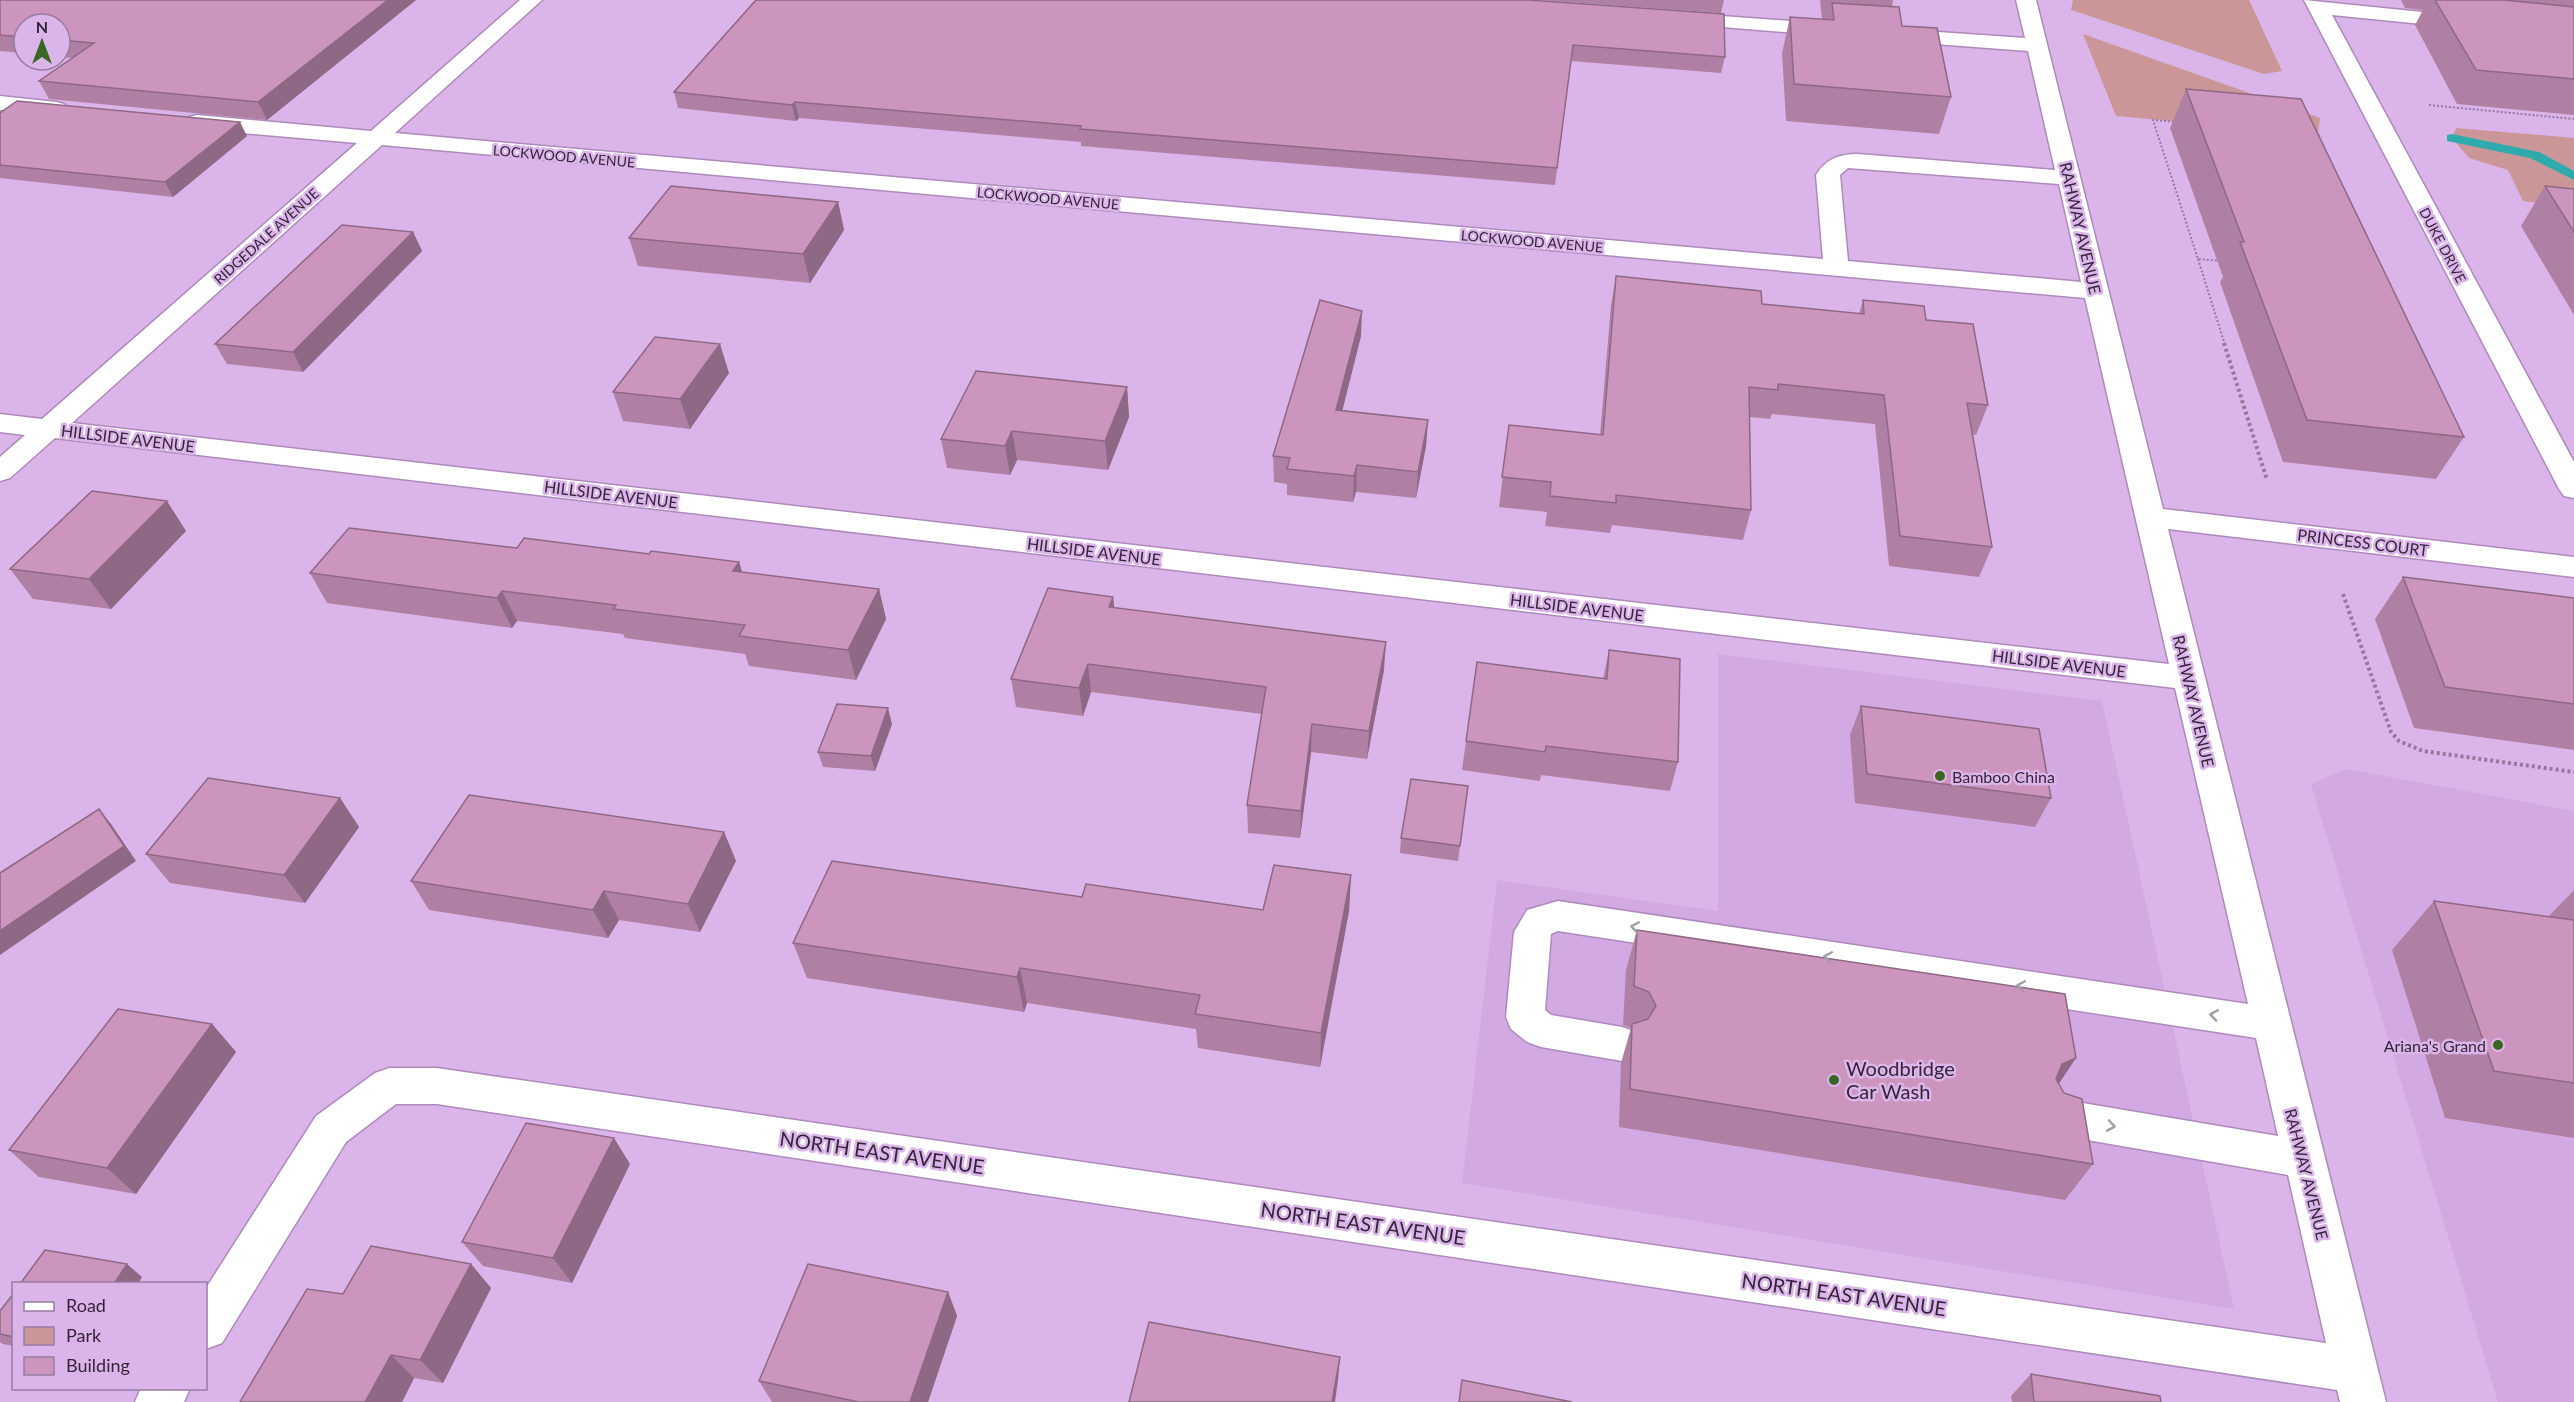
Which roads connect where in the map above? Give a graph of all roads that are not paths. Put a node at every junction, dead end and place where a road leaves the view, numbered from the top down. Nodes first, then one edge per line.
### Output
1 (532, 0) edge
2 (2026, 0) edge
3 (2316, 4) edge
4 (1655, 17) edge
5 (2481, 24) edge
6 (1846, 31) edge
7 (1870, 33) edge
8 (2037, 45) junction
9 (0, 103) edge
10 (82, 111) edge
11 (176, 120) edge
12 (376, 139) junction
13 (2069, 178) junction
14 (1836, 268) junction
15 (2096, 291) junction
16 (0, 423) edge
17 (49, 429) junction
18 (0, 472) edge
19 (2574, 489) edge
20 (2152, 517) junction
21 (2574, 567) edge
22 (2188, 678) junction
23 (2272, 1024) junction
24 (1622, 1044) dead end
25 (2053, 1116) edge
26 (2304, 1159) junction
27 (207, 1325) edge
28 (2359, 1386) edge

1 - 12 street, RIDGEDALE AVENUE
2 - 8 street, RAHWAY AVENUE
3 - 5 street
3 - 19 street, DUKE DRIVE
4 - 6 street
7 - 8 street
8 - 13 street, RAHWAY AVENUE
9 - 10 street
11 - 12 street, LOCKWOOD AVENUE
12 - 14 street, LOCKWOOD AVENUE
12 - 17 street, RIDGEDALE AVENUE
13 - 14 street
13 - 15 street, RAHWAY AVENUE
14 - 15 street, LOCKWOOD AVENUE
15 - 20 street, RAHWAY AVENUE
16 - 17 street, HILLSIDE AVENUE
17 - 18 street, RIDGEDALE AVENUE
17 - 22 street, HILLSIDE AVENUE
20 - 21 street, PRINCESS COURT
20 - 22 street, RAHWAY AVENUE
22 - 23 street, RAHWAY AVENUE
23 -> 24 street
23 - 26 street, RAHWAY AVENUE
25 -> 26 street
26 - 28 street, RAHWAY AVENUE
27 - 28 street, NORTH EAST AVENUE

